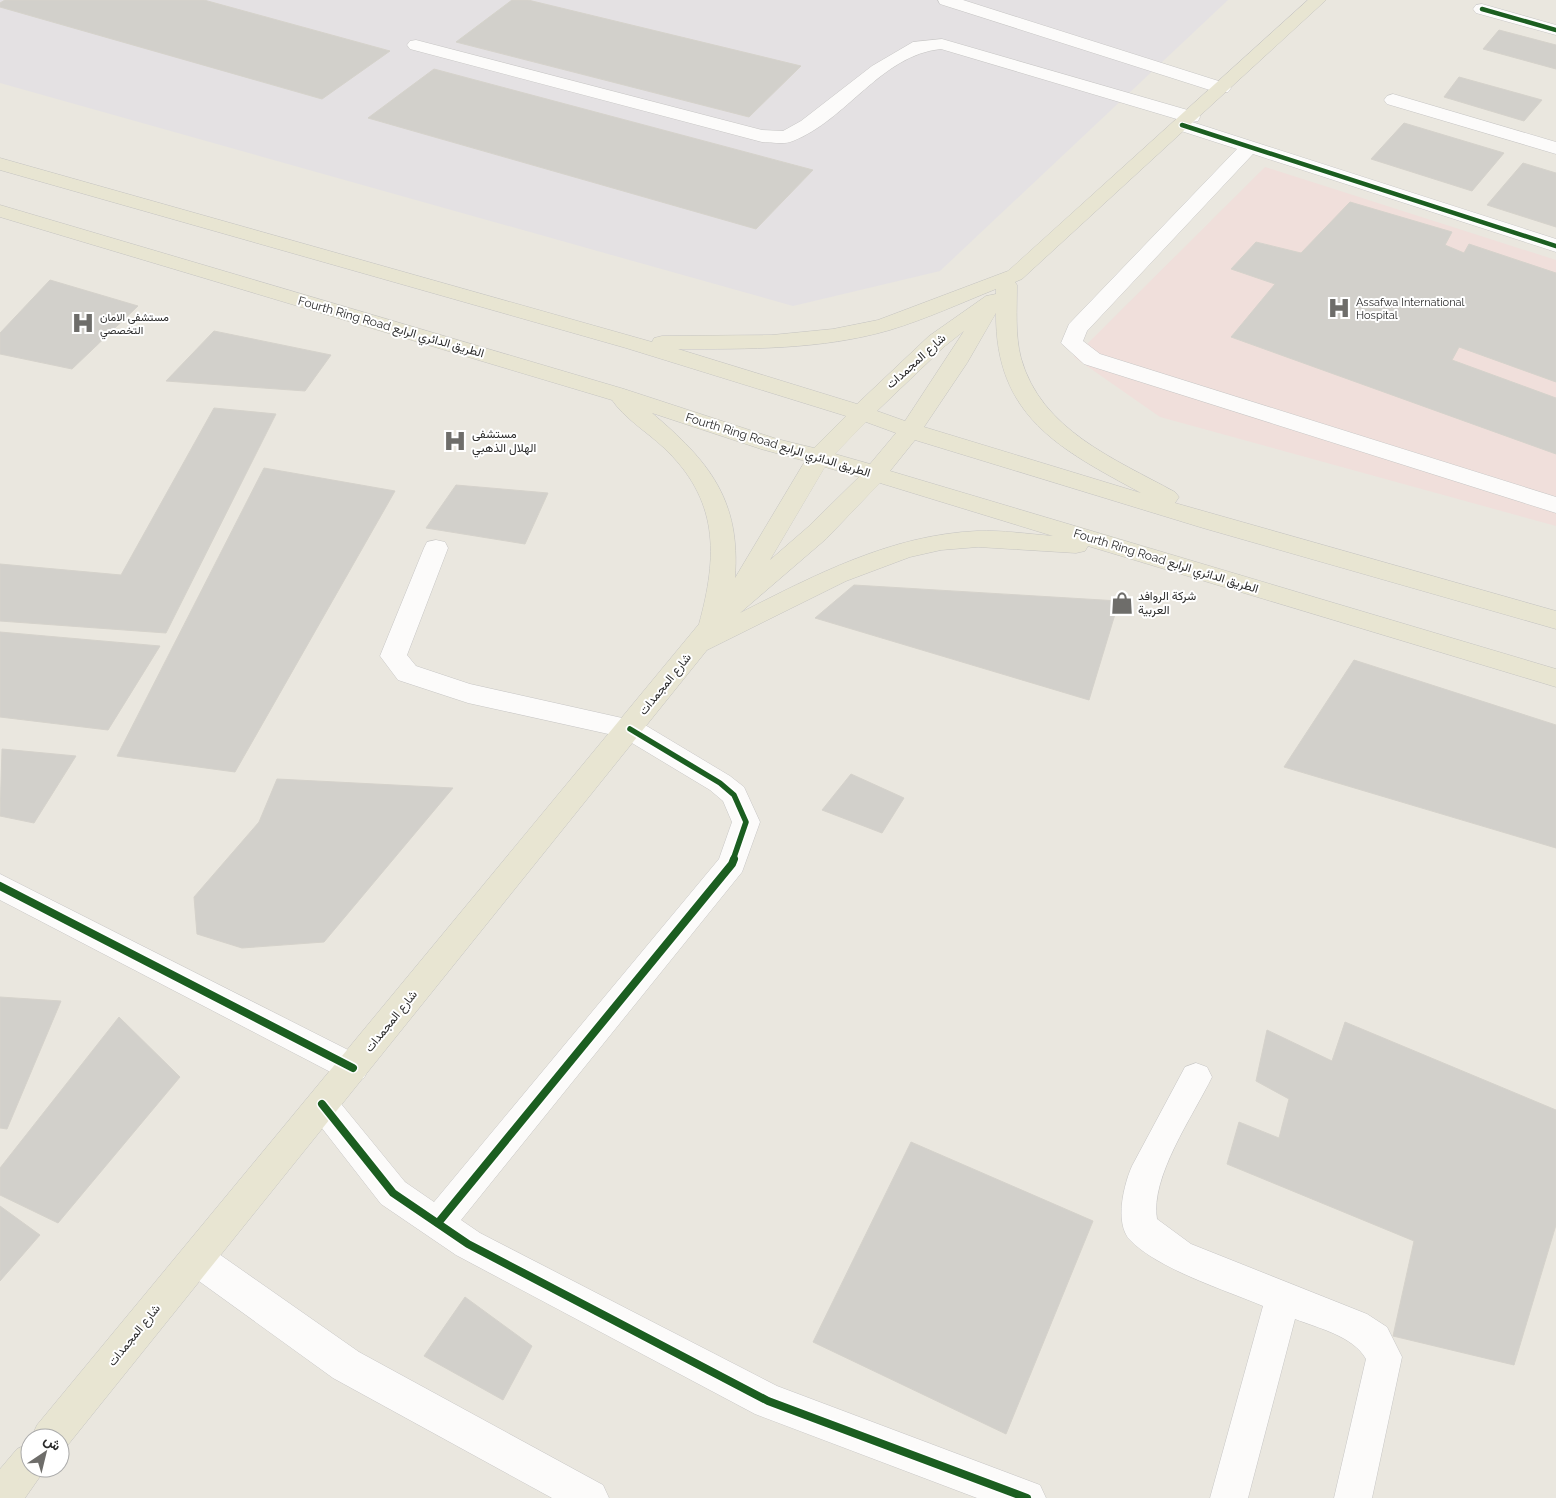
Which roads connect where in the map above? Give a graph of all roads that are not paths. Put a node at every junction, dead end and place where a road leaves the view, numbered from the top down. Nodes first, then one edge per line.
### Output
1 (1318, 0) edge
2 (959, 2) edge
3 (1482, 9) dead end
4 (1556, 30) edge
5 (416, 45) dead end
6 (1222, 88) junction
7 (1393, 100) dead end
8 (1186, 121) junction
9 (1248, 147) junction
10 (1556, 148) edge
11 (0, 164) edge
12 (0, 211) edge
13 (1556, 246) edge
14 (1005, 287) junction
15 (634, 343) junction
16 (616, 394) junction
17 (861, 413) junction
18 (910, 429) junction
19 (819, 457) junction
20 (874, 474) junction
21 (1556, 505) edge
22 (1212, 522) junction
23 (1117, 546) junction
24 (436, 548) dead end
25 (1556, 620) edge
26 (713, 626) junction
27 (1556, 678) edge
28 (630, 729) junction
29 (0, 886) edge
30 (353, 1068) junction
31 (1196, 1077) dead end
32 (322, 1104) junction
33 (438, 1223) junction
34 (196, 1259) junction
35 (1283, 1299) junction
36 (58, 1428) edge
37 (20, 1474) edge
38 (1, 1498) edge
39 (590, 1498) edge
40 (1027, 1498) edge
41 (1229, 1498) edge
42 (1353, 1498) edge

1 - 6 main road
2 - 6 street
3 - 4 street
5 - 8 street
6 - 8 main road
7 - 10 street
8 - 9 street
8 - 14 main road
9 - 13 street
9 - 21 street
11 - 15 main road
12 - 16 main road, Fourth Ring Road الطريق الدائري الرابع
14 - 15 main road
14 - 17 main road, شارع المجمدات
14 - 18 main road, شارع المجمدات
14 - 22 main road
15 - 17 main road
16 - 19 main road, Fourth Ring Road الطريق الدائري الرابع
16 - 26 main road
17 - 18 main road
17 - 19 main road, شارع المجمدات
18 - 20 main road, شارع المجمدات
18 - 22 main road
19 - 20 main road, Fourth Ring Road الطريق الدائري الرابع
19 - 26 main road, شارع المجمدات
20 - 23 main road, Fourth Ring Road الطريق الدائري الرابع
20 - 26 main road, شارع المجمدات
22 - 25 main road
23 - 26 main road
23 - 27 main road, Fourth Ring Road الطريق الدائري الرابع
24 - 28 street
26 - 28 main road, شارع المجمدات
28 - 30 main road, شارع المجمدات
28 - 33 street
29 - 30 street
30 - 32 main road, شارع المجمدات
31 - 35 street
32 - 33 street
32 - 34 main road, شارع المجمدات
33 - 40 street
34 - 36 main road, شارع المجمدات
34 - 39 street
35 - 41 street
35 - 42 street
37 - 38 main road

